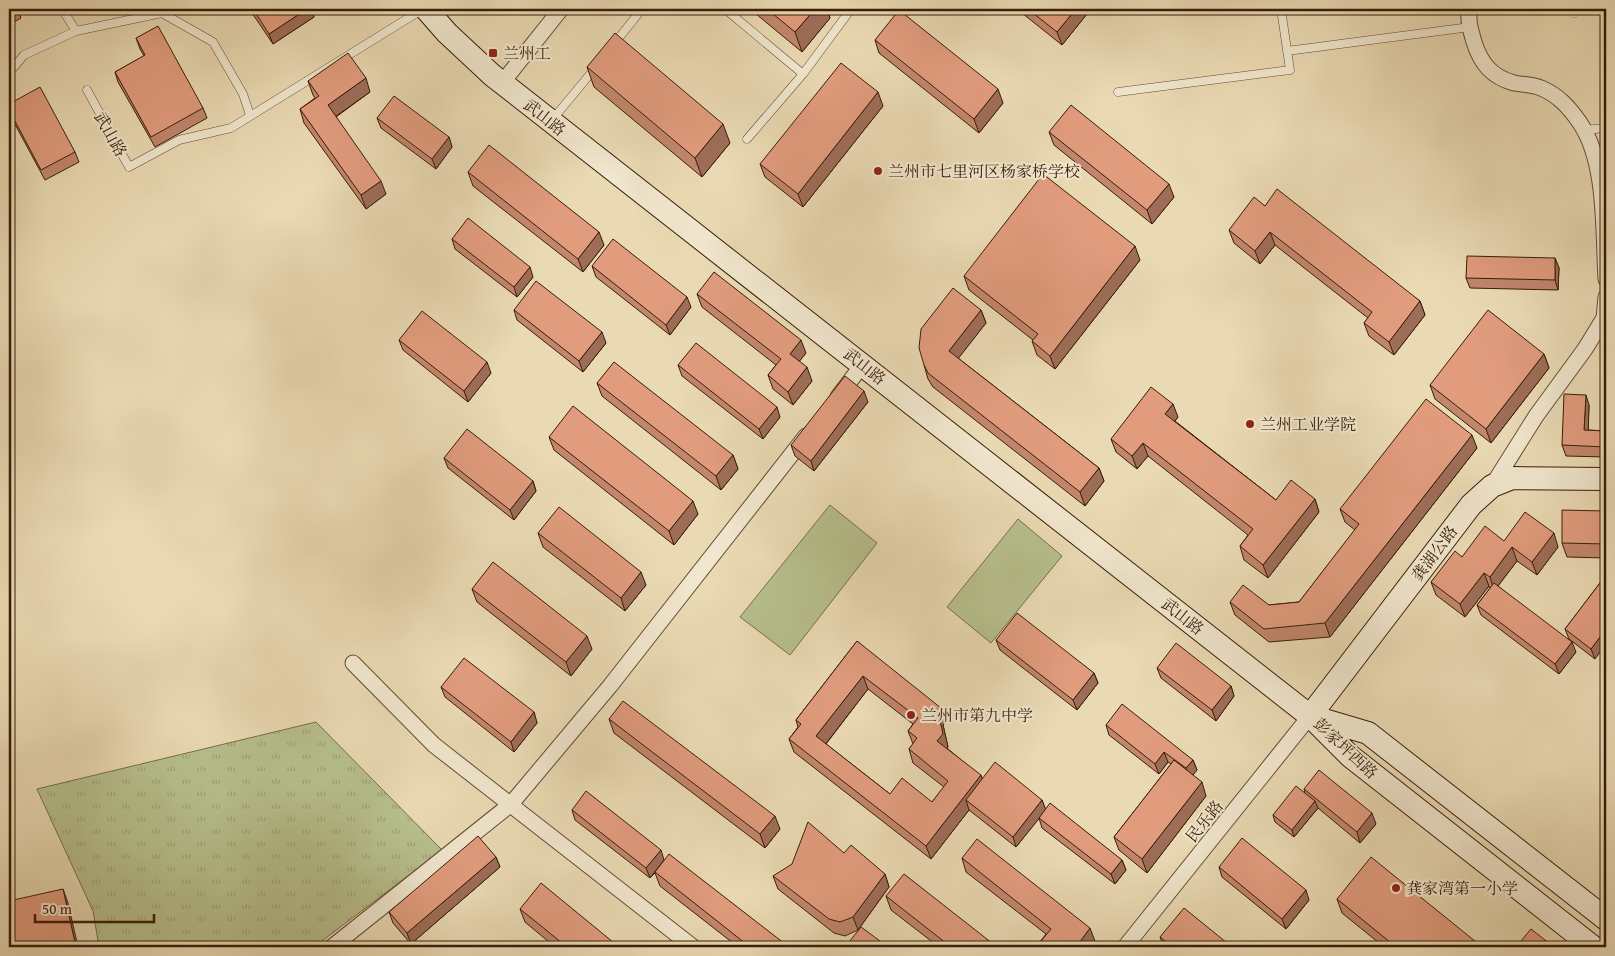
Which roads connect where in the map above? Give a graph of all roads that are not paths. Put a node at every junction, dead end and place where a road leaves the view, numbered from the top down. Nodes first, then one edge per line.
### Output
1 (62, 9) edge
2 (424, 9) edge
3 (561, 9) edge
4 (642, 9) edge
5 (725, 9) edge
6 (852, 9) edge
7 (1281, 9) edge
8 (1472, 9) edge
9 (161, 11) edge
10 (1470, 27) junction
11 (76, 31) junction
12 (1287, 51) junction
13 (608, 52) edge
14 (603, 59) edge
15 (9, 73) edge
16 (803, 74) junction
17 (502, 83) junction
18 (87, 90) dead end
19 (1118, 92) dead end
20 (250, 115) junction
21 (552, 121) junction
22 (1606, 128) edge
23 (1584, 130) junction
24 (747, 139) dead end
25 (1603, 180) edge
26 (1606, 279) edge
27 (1606, 297) edge
28 (863, 364) junction
29 (826, 412) edge
30 (814, 427) edge
31 (1606, 479) edge
32 (1492, 486) junction
33 (353, 663) dead end
34 (1310, 716) junction
35 (510, 804) junction
36 (1606, 919) edge
37 (686, 945) edge
38 (332, 947) edge
39 (1125, 947) edge
40 (1593, 947) edge

1 - 11 lane
2 - 17 main road, 武山路
2 - 20 lane, 武山路
3 - 17 street
4 - 13 lane
5 - 16 lane
6 - 16 lane
7 - 12 lane
8 - 10 street
9 - 11 lane
9 - 20 lane
10 - 12 lane
10 - 23 street
11 - 15 lane
12 - 19 lane
14 - 21 lane
16 - 24 lane
17 - 21 main road, 武山路
18 - 20 lane, 武山路
21 - 28 main road, 武山路
22 - 23 lane
23 - 25 street
25 - 26 street
27 - 32 street
28 - 29 street
28 - 34 main road, 武山路
30 - 35 street
31 - 32 main road, 龚湖公路
32 - 34 main road, 龚湖公路
33 - 35 street
34 - 36 main road, 彭家坪西路
34 - 39 street, 民乐路
34 - 40 main road, 彭家坪西路
35 - 37 street
35 - 38 street

